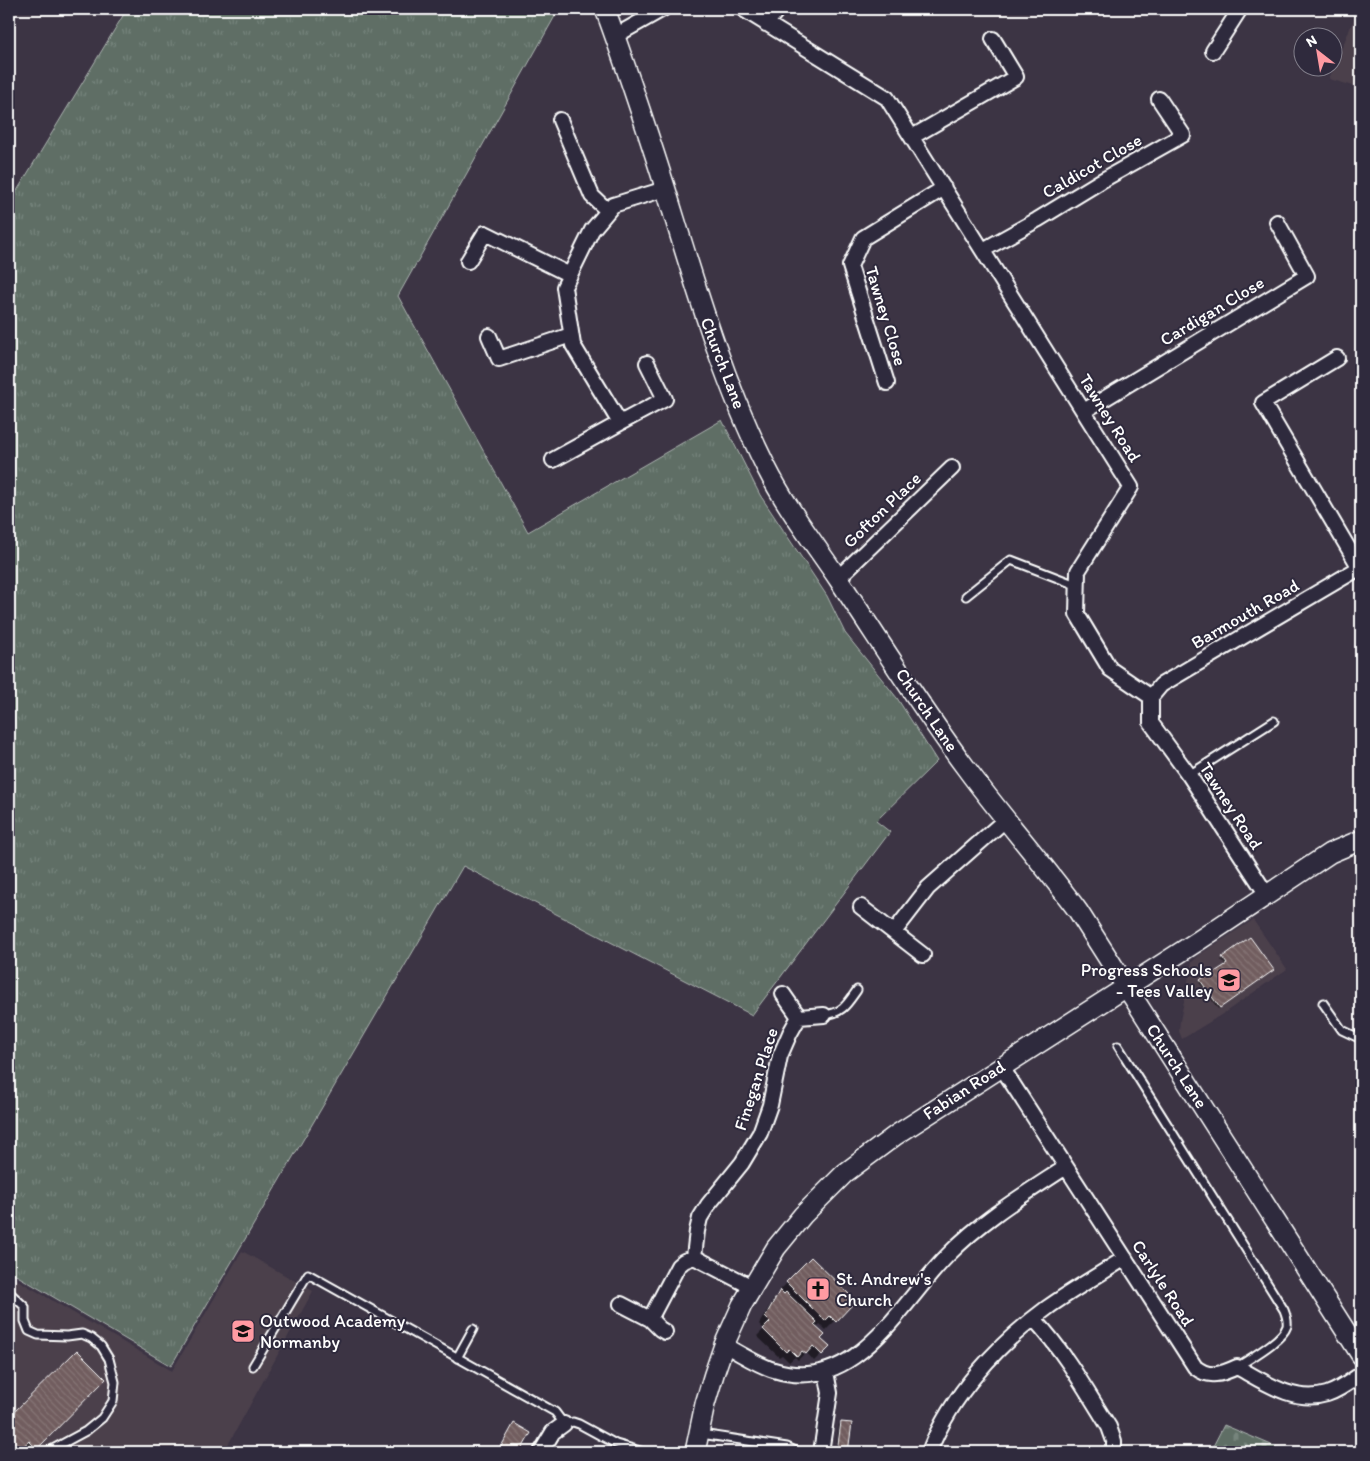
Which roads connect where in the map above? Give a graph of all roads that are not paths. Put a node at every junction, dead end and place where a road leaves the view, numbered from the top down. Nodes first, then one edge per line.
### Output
1 (606, 9) edge
2 (663, 9) edge
3 (742, 9) edge
4 (778, 9) edge
5 (1240, 9) edge
6 (766, 24) junction
7 (615, 36) junction
8 (993, 39) dead end
9 (1213, 51) dead end
10 (1159, 99) dead end
11 (560, 120) dead end
12 (912, 137) junction
13 (944, 188) junction
14 (665, 189) junction
15 (608, 212) junction
16 (1277, 222) dead end
17 (982, 250) junction
18 (468, 260) dead end
19 (570, 275) junction
20 (572, 335) junction
21 (488, 336) dead end
22 (1337, 358) dead end
23 (647, 363) dead end
24 (887, 383) dead end
25 (1084, 411) junction
26 (620, 423) junction
27 (553, 460) dead end
28 (952, 468) dead end
29 (1361, 568) edge
30 (838, 578) junction
31 (1076, 585) junction
32 (966, 596) dead end
33 (1151, 697) junction
34 (1274, 722) dead end
35 (1189, 775) junction
36 (1005, 820) junction
37 (1361, 840) edge
38 (1267, 894) junction
39 (861, 907) dead end
40 (894, 932) junction
41 (923, 955) dead end
42 (1126, 986) junction
43 (857, 990) dead end
44 (784, 994) dead end
45 (1323, 1003) dead end
46 (824, 1015) joint
47 (799, 1017) junction
48 (1361, 1039) edge
49 (1118, 1046) dead end
50 (1001, 1066) junction
51 (1066, 1167) junction
52 (694, 1256) junction
53 (1125, 1258) junction
54 (752, 1287) junction
55 (9, 1292) edge
56 (621, 1304) dead end
57 (650, 1319) junction
58 (1034, 1319) junction
59 (473, 1329) dead end
60 (665, 1332) dead end
61 (724, 1345) junction
62 (1361, 1355) edge
63 (457, 1358) junction
64 (253, 1366) dead end
65 (1237, 1366) junction
66 (826, 1372) junction
67 (1361, 1374) edge
68 (564, 1424) junction
69 (696, 1443) edge
70 (47, 1452) edge
71 (541, 1452) edge
72 (644, 1452) edge
73 (798, 1452) edge
74 (822, 1452) edge
75 (929, 1452) edge
76 (1114, 1452) edge

1 - 7 street, Church Lane
2 - 7 street
3 - 6 street, Tawney Road
4 - 6 street
5 - 9 street
6 - 12 street, Tawney Road
7 - 14 street, Church Lane
8 - 12 street
10 - 17 street, Caldicot Close
11 - 15 street
12 - 13 street, Tawney Road
13 - 17 street, Tawney Road
13 - 24 street, Tawney Close
14 - 15 street
14 - 30 street, Church Lane
15 - 19 street
16 - 25 street, Cardigan Close
17 - 25 street, Tawney Road
18 - 19 street
19 - 20 street
20 - 21 street
20 - 26 street
22 - 29 street
23 - 26 street
25 - 31 street, Tawney Road
26 - 27 street
28 - 30 street, Gofton Place
29 - 33 street, Barmouth Road
30 - 36 street, Church Lane
31 - 32 lane
31 - 33 street, Tawney Road
33 - 35 street, Tawney Road
34 - 35 lane
35 - 38 street, Tawney Road
36 - 40 street
36 - 42 street, Church Lane
37 - 38 street, Fabian Road
38 - 42 street, Fabian Road
39 - 40 street
40 - 41 street
42 - 50 street, Fabian Road
42 - 62 street, Church Lane
43 - 46 lane
44 - 47 street, Finegan Place
45 - 48 lane
46 - 47 street, Finegan Place
47 - 52 street, Finegan Place
49 - 65 lane
50 - 51 street, Carlyle Road
50 - 54 street, Fabian Road
51 - 53 street, Carlyle Road
51 - 66 street
52 - 54 street
52 - 57 street
53 - 58 street
53 - 65 street, Carlyle Road
54 - 61 street, Fabian Road
55 - 70 lane
56 - 57 street
57 - 60 street
58 - 75 street
58 - 76 street
59 - 63 lane
61 - 66 street
61 - 69 street, Fabian Road
63 - 64 lane
63 - 68 lane
65 - 67 street
66 - 74 street
68 - 71 street
68 - 72 lane
69 - 73 lane

